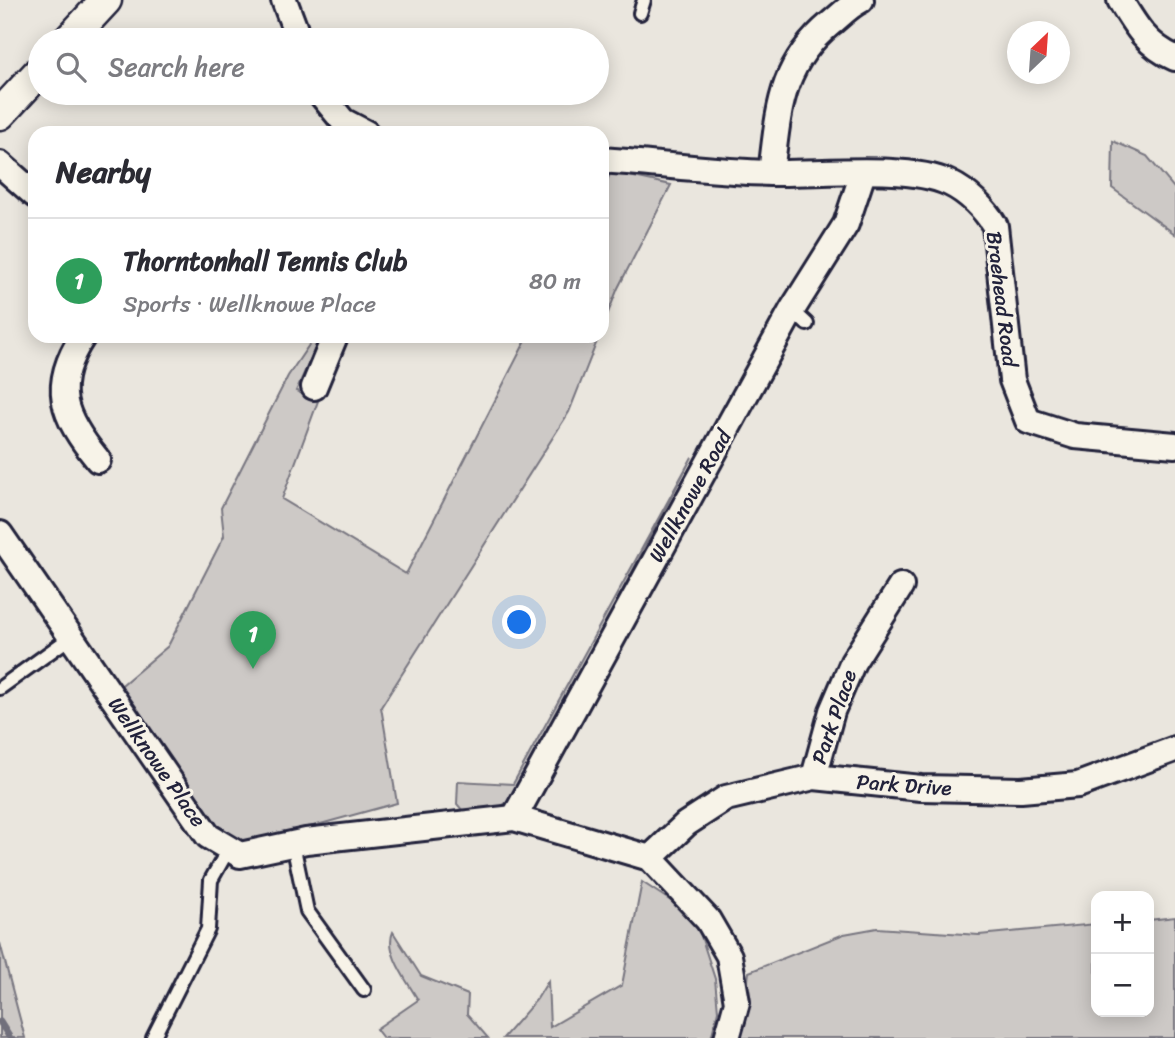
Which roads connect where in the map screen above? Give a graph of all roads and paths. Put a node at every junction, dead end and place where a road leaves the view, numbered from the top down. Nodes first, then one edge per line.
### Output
1 (106, 0) edge
2 (284, 0) edge
3 (1121, 0) edge
4 (856, 1) edge
5 (80, 28) edge
6 (294, 28) edge
7 (1175, 58) edge
8 (28, 84) edge
9 (329, 105) edge
10 (0, 114) edge
11 (344, 126) edge
12 (609, 161) edge
13 (0, 164) edge
14 (771, 173) junction
15 (863, 173) junction
16 (28, 189) edge
17 (78, 343) edge
18 (332, 343) edge
19 (314, 387) dead end
20 (1175, 445) edge
21 (97, 460) dead end
22 (0, 534) edge
23 (901, 586) dead end
24 (71, 637) junction
25 (0, 688) edge
26 (1175, 749) edge
27 (814, 778) junction
28 (514, 818) junction
29 (293, 844) junction
30 (228, 850) junction
31 (650, 858) junction
32 (364, 990) dead end
33 (153, 1038) edge
34 (727, 1038) edge

1 - 5 street
2 - 6 street
3 - 7 street
4 - 14 street
8 - 10 street
9 - 11 street
12 - 14 street, Braehead Road
13 - 16 street
14 - 15 street, Braehead Road
15 - 20 street, Braehead Road
15 - 28 street, Wellknowe Road
17 - 21 street
18 - 19 street
22 - 24 street, Wellknowe Place
23 - 27 street, Park Place
24 - 25 lane
24 - 30 street, Wellknowe Place
26 - 27 street, Park Drive
27 - 31 street, Park Drive
28 - 29 street
28 - 31 street
29 - 30 street
29 - 32 lane
30 - 33 lane
31 - 34 street

